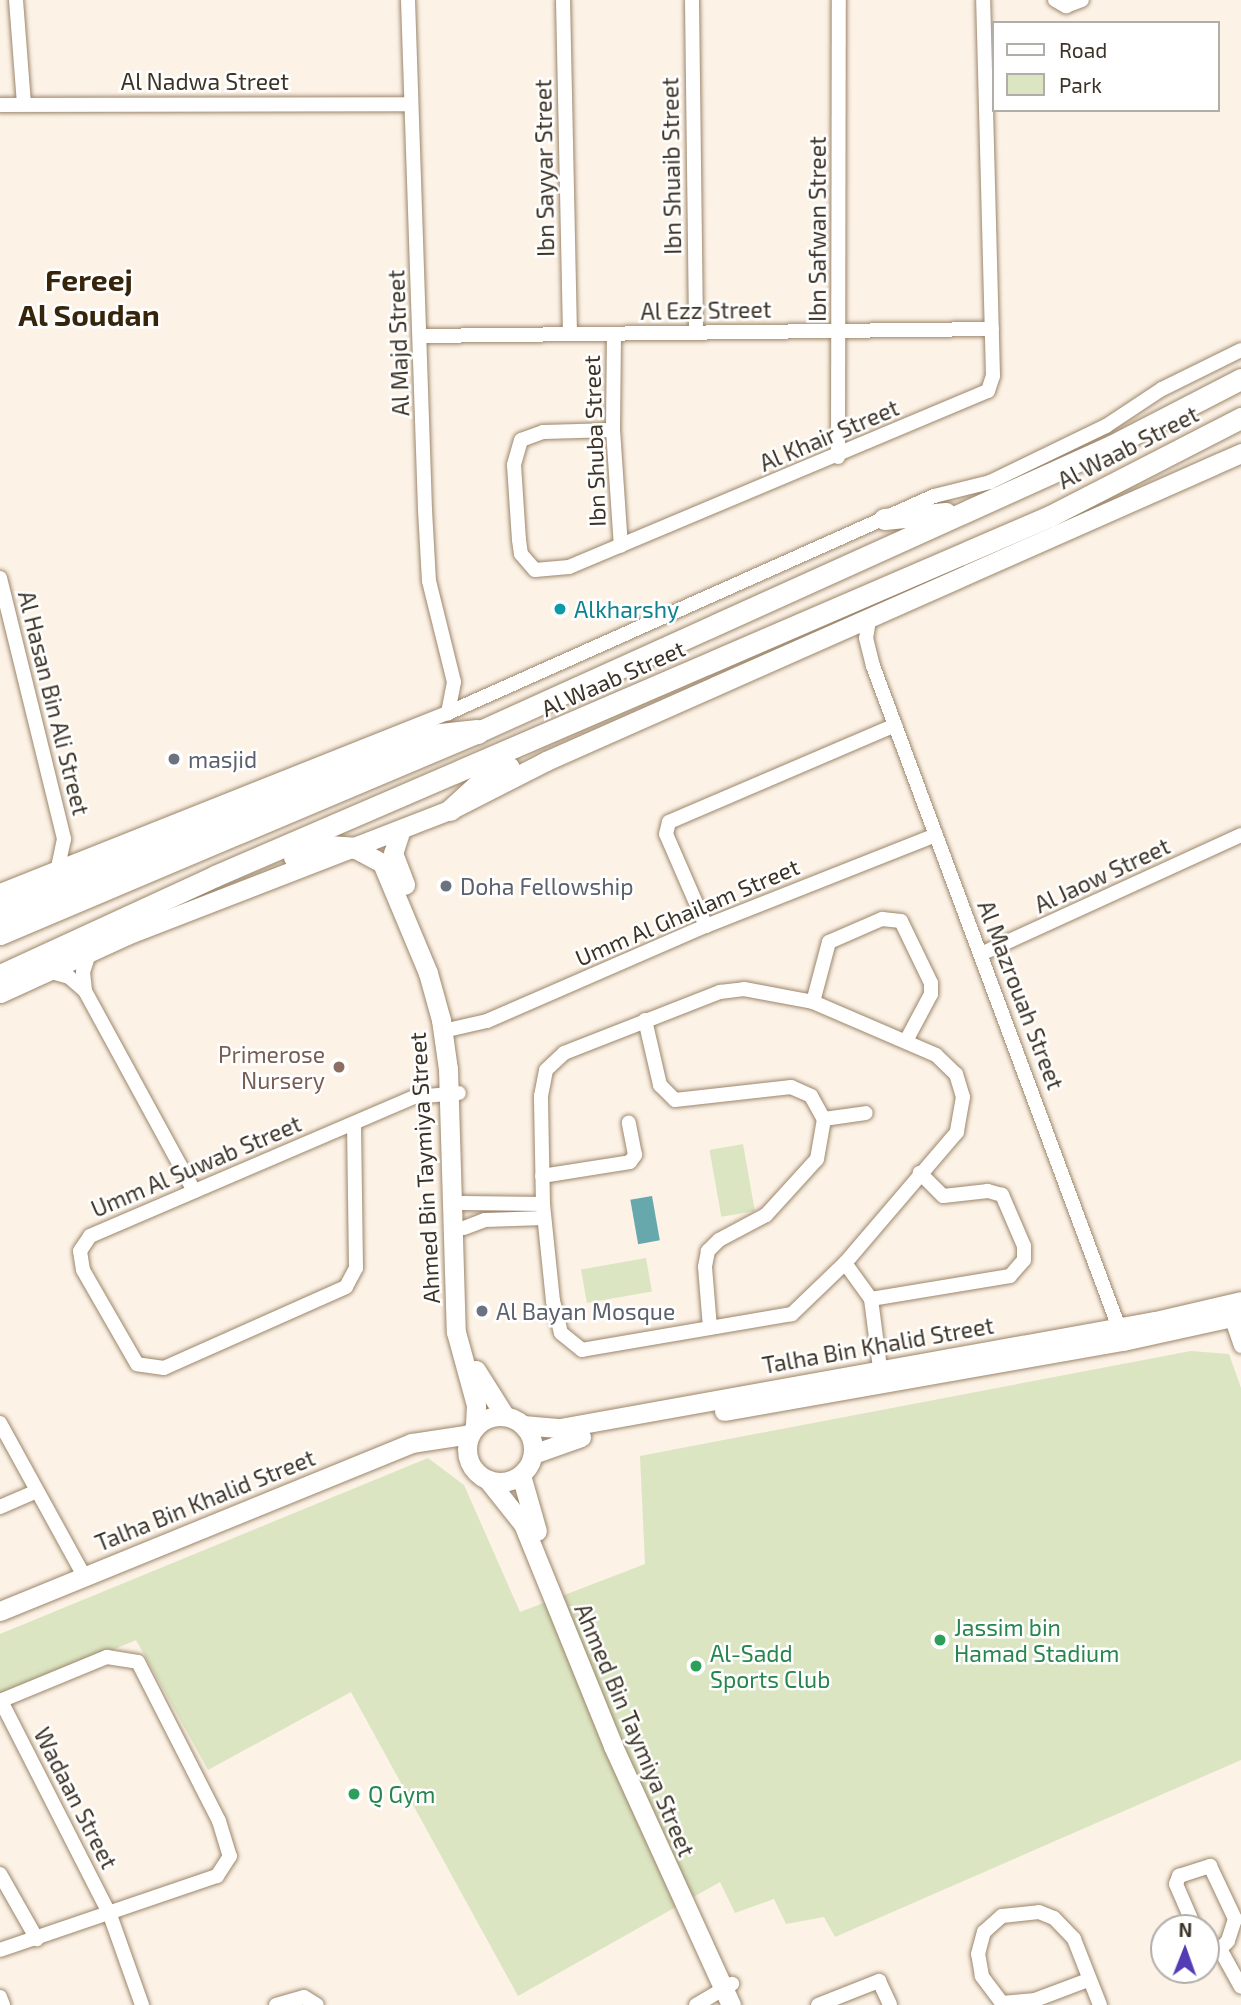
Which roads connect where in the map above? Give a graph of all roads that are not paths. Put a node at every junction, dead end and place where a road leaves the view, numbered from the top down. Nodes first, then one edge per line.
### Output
1 (16, 0) edge
2 (408, 0) edge
3 (563, 0) edge
4 (692, 0) edge
5 (839, 0) edge
6 (983, 0) edge
7 (1055, 0) edge
8 (1082, 0) edge
9 (24, 104) junction
10 (411, 104) junction
11 (0, 105) edge
12 (992, 329) junction
13 (840, 331) junction
14 (696, 332) junction
15 (570, 334) junction
16 (614, 334) junction
17 (421, 336) junction
18 (1241, 350) edge
19 (1241, 379) edge
20 (1241, 418) edge
21 (613, 430) junction
22 (1241, 432) edge
23 (1196, 443) junction
24 (1241, 453) edge
25 (838, 457) junction
26 (975, 507) junction
27 (884, 519) junction
28 (621, 546) junction
29 (0, 578) edge
30 (2, 597) edge
31 (869, 620) junction
32 (843, 632) junction
33 (873, 666) junction
34 (454, 681) junction
35 (482, 698) junction
36 (448, 713) junction
37 (895, 725) junction
38 (478, 732) joint
39 (547, 736) junction
40 (450, 810) junction
41 (401, 829) junction
42 (936, 835) junction
43 (1241, 835) edge
44 (64, 839) junction
45 (354, 848) junction
46 (87, 856) junction
47 (58, 867) junction
48 (215, 876) junction
49 (0, 891) edge
50 (706, 926) junction
51 (3, 930) edge
52 (90, 951) junction
53 (981, 954) junction
54 (47, 971) junction
55 (0, 975) edge
56 (85, 991) junction
57 (0, 993) edge
58 (813, 1002) junction
59 (645, 1020) junction
60 (449, 1030) junction
61 (906, 1041) junction
62 (454, 1093) junction
63 (866, 1114) dead end
64 (824, 1119) junction
65 (354, 1124) junction
66 (629, 1124) dead end
67 (920, 1173) junction
68 (542, 1176) junction
69 (194, 1191) junction
70 (463, 1203) junction
71 (544, 1211) junction
72 (499, 1213) junction
73 (464, 1228) junction
74 (845, 1263) junction
75 (871, 1300) junction
76 (1235, 1309) edge
77 (710, 1328) junction
78 (1121, 1334) junction
79 (1241, 1346) edge
80 (880, 1368) junction
81 (505, 1416) junction
82 (0, 1423) edge
83 (523, 1426) junction
84 (472, 1431) junction
85 (430, 1442) junction
86 (533, 1454) junction
87 (521, 1475) junction
88 (482, 1476) junction
89 (37, 1491) junction
90 (0, 1507) edge
91 (84, 1576) junction
92 (0, 1611) edge
93 (0, 1701) edge
94 (0, 1874) edge
95 (1189, 1914) edge
96 (110, 1915) junction
97 (37, 1939) junction
98 (1220, 1942) edge
99 (0, 1950) edge
100 (1220, 1957) edge
101 (1088, 1980) junction
102 (1241, 1987) edge
103 (729, 1993) edge
104 (0, 1997) edge
105 (315, 2002) edge
106 (3, 2005) edge
107 (142, 2005) edge
108 (276, 2005) edge
109 (696, 2005) edge
110 (741, 2005) edge
111 (818, 2005) edge
112 (890, 2005) edge
113 (1100, 2005) edge

1 - 9 street
2 - 10 street, Al Majd Street
3 - 15 street, Ibn Sayyar Street
4 - 14 street, Ibn Shuaib Street
5 - 13 street, Ibn Safwan Street
6 - 12 street, Al Khair Street
7 - 8 street
9 - 10 street, Al Nadwa Street
9 - 11 street, Al Nadwa Street
10 - 17 street, Al Majd Street
12 - 13 street, Al Ezz Street
12 - 25 street, Al Khair Street
13 - 14 street, Al Ezz Street
13 - 25 street, Ibn Safwan Street
14 - 16 street, Al Ezz Street
15 - 16 street, Al Ezz Street
15 - 17 street, Al Ezz Street
16 - 21 street, Ibn Shuba Street
17 - 34 street, Al Majd Street
18 - 27 street, Al Waab Street
19 - 26 main road, Al Waab Street
20 - 23 main road, Al Waab Street
21 - 28 street, Ibn Shuba Street
21 - 28 street, Al Khair Street
22 - 23 main road
23 - 39 main road, Al Waab Street
24 - 31 street, Al Waab Street
25 - 28 street, Al Khair Street
26 - 27 main road
26 - 38 main road, Al Waab Street
27 - 35 street, Al Waab Street
29 - 30 street, Al Hasan Bin Ali Street
30 - 44 street, Al Hasan Bin Ali Street
31 - 32 street, Al Waab Street
31 - 33 street
32 - 33 street
32 - 40 street, Al Waab Street
33 - 37 street, Al Mazrouah Street
34 - 35 street
34 - 36 street, Al Majd Street
35 - 36 street, Al Waab Street
36 - 46 street, Al Waab Street
37 - 42 street, Al Mazrouah Street
37 - 50 street
38 - 51 highway
39 - 40 main road
39 - 48 main road, Al Waab Street
40 - 41 street, Al Waab Street
41 - 45 street, Al Waab Street
41 - 60 street, Ahmed Bin Taymiya Street
42 - 50 street, Umm Al Ghailam Street
42 - 53 street, Al Mazrouah Street
43 - 53 street, Al Jaow Street
44 - 46 street, Al Hasan Bin Ali Street
44 - 47 street, Al Hasan Bin Ali Street
45 - 48 main road
45 - 52 street, Al Waab Street
45 - 60 street, Ahmed Bin Taymiya Street
46 - 47 street, Al Waab Street
47 - 49 street, Al Waab Street
48 - 55 main road, Al Waab Street
50 - 60 street, Umm Al Ghailam Street
52 - 54 street, Al Waab Street
52 - 56 street
53 - 78 street, Al Mazrouah Street
54 - 56 street
54 - 57 street, Al Waab Street
56 - 69 street
58 - 59 street
58 - 61 street
58 - 61 street
59 - 64 street
59 - 68 street
60 - 62 street, Ahmed Bin Taymiya Street
61 - 67 street
62 - 65 street, Umm Al Suwab Street
62 - 70 street, Ahmed Bin Taymiya Street
62 - 84 street, Ahmed Bin Taymiya Street
63 - 64 street
64 - 77 street
65 - 69 street, Umm Al Suwab Street
65 - 69 street, Umm Al Suwab Street
66 - 68 street
67 - 74 street
67 - 75 street
68 - 71 street
70 - 72 street
70 - 73 street, Ahmed Bin Taymiya Street
71 - 72 street
71 - 77 street
72 - 73 street
73 - 81 street, Ahmed Bin Taymiya Street
74 - 75 street
74 - 77 street
75 - 80 street
76 - 78 street, Talha Bin Khalid Street
76 - 79 street
78 - 80 street, Talha Bin Khalid Street
78 - 86 street, Talha Bin Khalid Street
80 - 83 street, Talha Bin Khalid Street
81 - 83 street
81 - 84 street
82 - 89 street
83 - 86 street
84 - 85 street, Talha Bin Khalid Street
84 - 88 street
85 - 88 street
85 - 91 street, Talha Bin Khalid Street
86 - 87 street
87 - 88 street
87 - 103 street, Ahmed Bin Taymiya Street
88 - 103 street, Ahmed Bin Taymiya Street
89 - 90 street
89 - 91 street
91 - 92 street, Talha Bin Khalid Street
93 - 96 street, Wadaan Street
93 - 96 street
94 - 97 street
95 - 98 street
96 - 97 street
96 - 107 street, Wadaan Street
97 - 99 street
100 - 102 street
101 - 101 street
101 - 113 street
103 - 109 street
103 - 110 street, Ahmed Bin Taymiya Street
104 - 106 street
105 - 108 street
111 - 112 street

